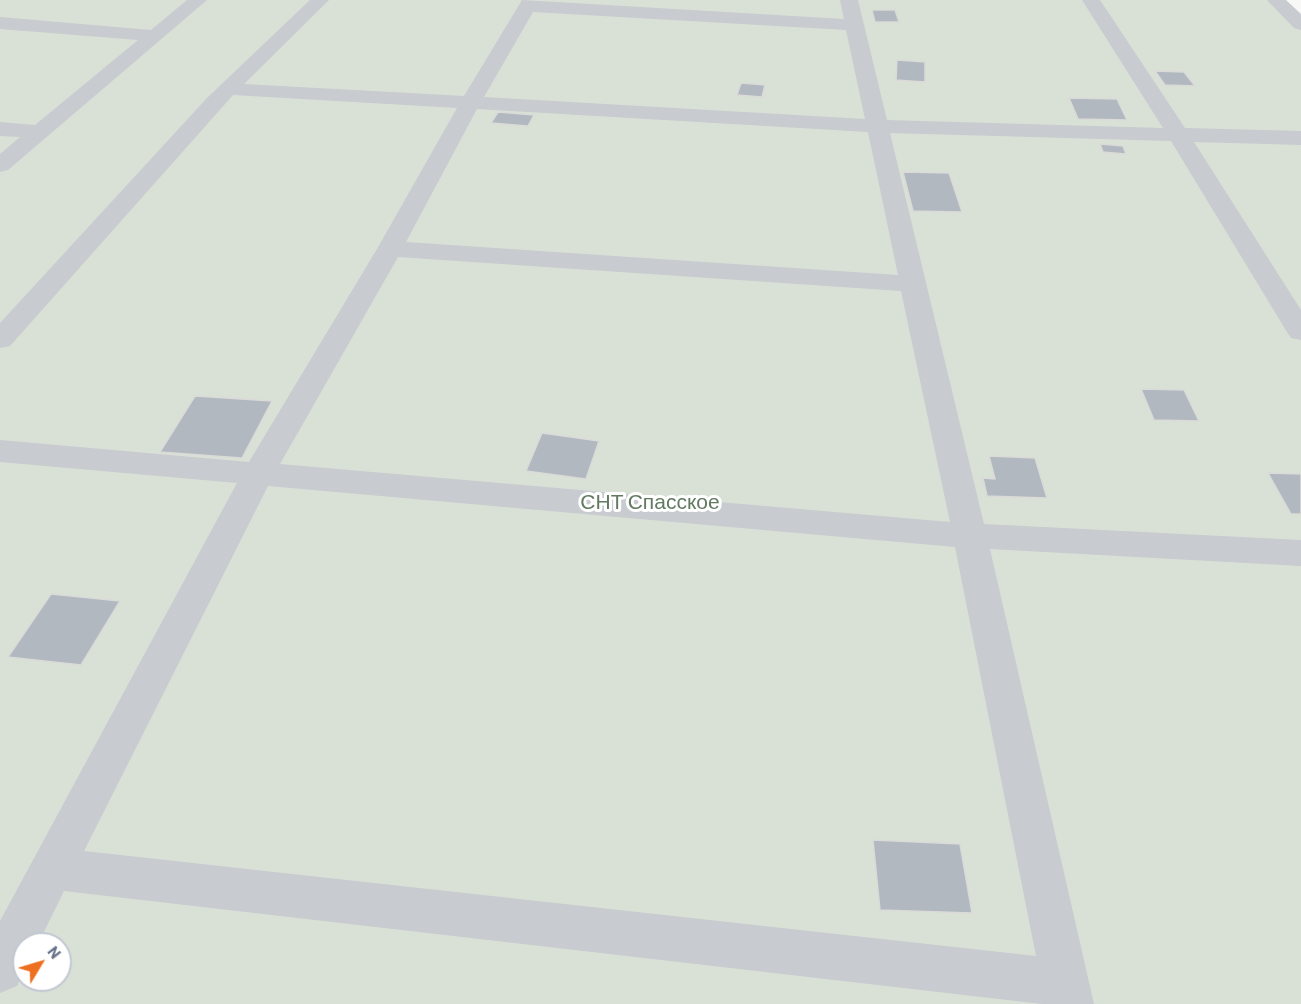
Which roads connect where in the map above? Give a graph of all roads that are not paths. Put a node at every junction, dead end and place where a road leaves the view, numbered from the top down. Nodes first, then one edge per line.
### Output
1 (198, 0) edge
2 (320, 0) edge
3 (1091, 0) edge
4 (1276, 0) edge
5 (530, 3) edge
6 (852, 13) edge
7 (0, 23) edge
8 (1301, 24) edge
9 (155, 36) junction
10 (228, 89) junction
11 (471, 102) junction
12 (878, 126) junction
13 (0, 129) edge
14 (39, 132) junction
15 (1178, 134) junction
16 (1301, 138) edge
17 (0, 165) edge
18 (390, 249) junction
19 (912, 284) junction
20 (1301, 332) edge
21 (0, 340) edge
22 (0, 452) edge
23 (257, 476) junction
24 (970, 536) junction
25 (1301, 553) edge
26 (54, 869) junction
27 (0, 969) edge
28 (1068, 994) edge

1 - 9 street
2 - 10 street
3 - 15 street
4 - 8 street
5 - 6 street
5 - 11 street
6 - 12 street
7 - 9 street
9 - 14 street
10 - 11 street
10 - 21 street
11 - 12 street
11 - 18 street
12 - 15 street
12 - 19 street
13 - 14 street
14 - 17 street
15 - 16 street
15 - 20 street
18 - 19 street
18 - 23 street
19 - 24 street
22 - 23 street
23 - 24 street
23 - 26 street
24 - 25 street
24 - 28 street
26 - 27 street
26 - 28 street

